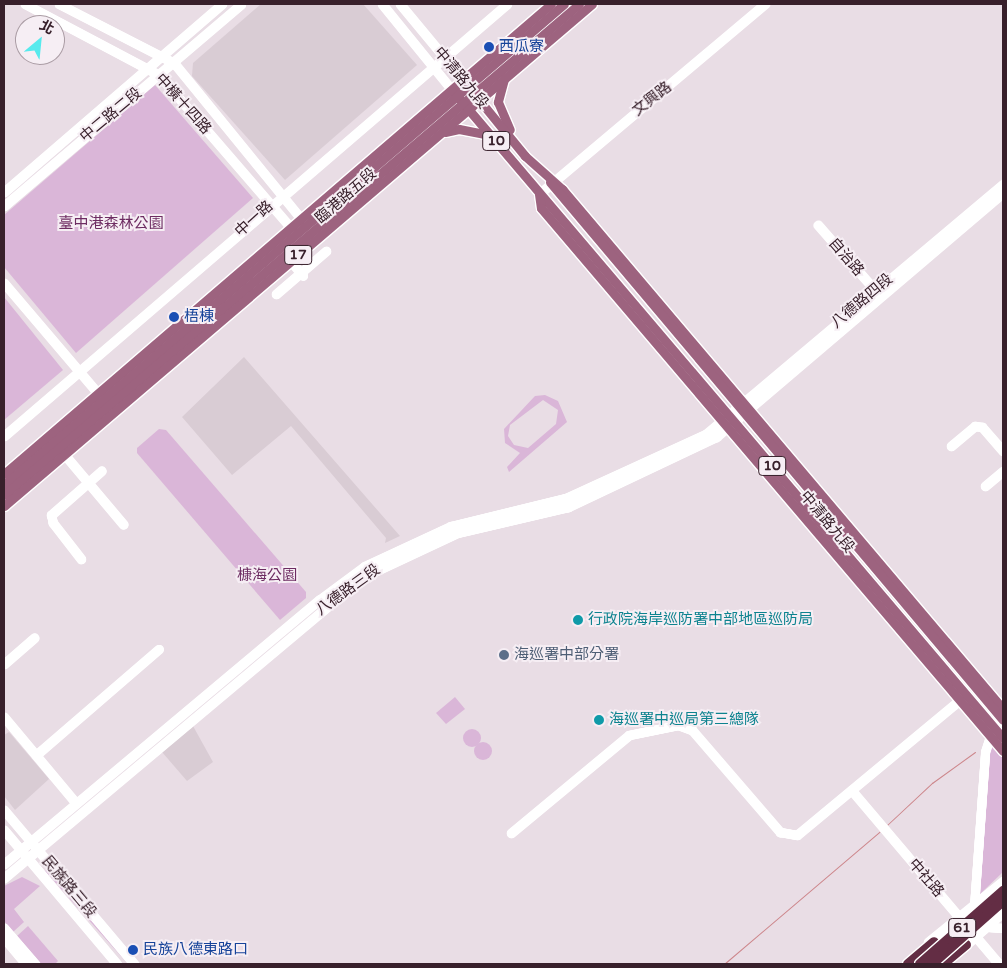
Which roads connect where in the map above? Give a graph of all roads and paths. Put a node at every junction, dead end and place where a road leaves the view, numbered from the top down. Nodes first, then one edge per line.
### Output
1 (25, 4) edge
2 (59, 4) edge
3 (222, 4) edge
4 (241, 4) edge
5 (382, 4) edge
6 (400, 4) edge
7 (506, 4) edge
8 (551, 4) edge
9 (564, 4) edge
10 (579, 4) edge
11 (592, 4) edge
12 (765, 4) edge
13 (163, 55) junction
14 (446, 59) junction
15 (174, 63) junction
16 (148, 67) junction
17 (436, 68) junction
18 (159, 75) junction
19 (506, 75) junction
20 (465, 83) junction
21 (454, 93) junction
22 (477, 98) junction
23 (467, 106) junction
24 (440, 133) junction
25 (491, 135) junction
26 (525, 156) junction
27 (550, 182) junction
28 (1003, 184) edge
29 (4, 192) edge
30 (283, 193) junction
31 (1003, 193) edge
32 (539, 194) junction
33 (270, 204) junction
34 (4, 206) edge
35 (975, 209) junction
36 (818, 225) dead end
37 (310, 229) junction
38 (300, 238) junction
39 (326, 251) dead end
40 (283, 252) junction
41 (302, 275) junction
42 (4, 283) edge
43 (875, 290) junction
44 (276, 294) dead end
45 (823, 338) junction
46 (78, 370) junction
47 (106, 402) junction
48 (742, 408) junction
49 (728, 421) junction
50 (4, 436) edge
51 (951, 446) dead end
52 (1003, 451) edge
53 (64, 454) junction
54 (101, 471) dead end
55 (1003, 471) edge
56 (4, 474) edge
57 (88, 482) junction
58 (4, 485) edge
59 (985, 486) dead end
60 (4, 495) edge
61 (566, 498) junction
62 (4, 506) edge
63 (568, 507) junction
64 (124, 524) dead end
65 (81, 559) dead end
66 (321, 603) junction
67 (34, 638) dead end
68 (159, 649) dead end
69 (4, 664) edge
70 (960, 699) junction
71 (4, 717) edge
72 (1003, 717) edge
73 (992, 731) junction
74 (1003, 738) edge
75 (1003, 751) edge
76 (36, 756) junction
77 (853, 792) junction
78 (76, 803) junction
79 (4, 810) edge
80 (4, 830) edge
81 (511, 833) dead end
82 (31, 842) junction
83 (21, 850) junction
84 (38, 850) junction
85 (28, 858) junction
86 (4, 864) edge
87 (4, 878) edge
88 (1003, 881) edge
89 (1003, 891) edge
90 (1003, 901) edge
91 (974, 907) junction
92 (1003, 912) edge
93 (961, 919) junction
94 (954, 925) junction
95 (4, 928) edge
96 (986, 928) junction
97 (1003, 928) edge
98 (976, 937) junction
99 (4, 938) edge
100 (934, 942) joint
101 (966, 944) joint
102 (29, 963) edge
103 (117, 964) edge
104 (134, 964) edge
105 (902, 964) edge
106 (908, 964) edge
107 (914, 964) edge
108 (920, 964) edge
109 (932, 964) edge
110 (938, 964) edge
111 (943, 964) edge
112 (949, 964) edge
113 (1000, 964) edge

1 - 16 street, 中橫十四路
2 - 13 street, 中橫十四路
3 - 13 street, 中二路二段
4 - 15 street, 中二路二段
5 - 17 street, 中清路九段
6 - 14 street, 中清路九段
7 - 14 street, 中一路
8 - 20 main road, 臨港路五段 / 17
9 - 20 main road, 臨港路五段 / 17
10 - 22 main road, 臨港路五段 / 17
11 - 19 main road, 臨港路五段 / 17
12 - 27 street, 文興路
13 - 15 street, 中橫十四路
13 - 16 street, 中二路二段
14 - 17 street, 中一路
14 - 20 street, 中清路九段
15 - 18 street, 中二路二段
15 - 30 street, 中橫十四路
16 - 18 street, 中橫十四路
16 - 29 street, 中二路二段
17 - 21 street, 中清路九段
17 - 30 street, 中一路
18 - 33 street, 中橫十四路
18 - 34 street, 中二路二段
19 - 22 main road, 臨港路五段 / 17
19 - 26 main road
20 - 21 main road, 臨港路五段 / 17
20 - 22 main road, 中清路九段 / 10
21 - 23 main road, 中清路九段 / 10
21 - 37 main road, 臨港路五段 / 17
22 - 23 main road, 臨港路五段 / 17
22 - 26 main road, 中清路九段 / 10
23 - 24 main road, 臨港路五段 / 17
23 - 25 main road, 中清路九段 / 10
23 - 37 main road, 臨港路五段 / 17
24 - 25 main road
24 - 37 main road, 臨港路五段 / 17
25 - 32 main road, 中清路九段 / 10
26 - 27 main road, 中清路九段 / 10
27 - 32 street, 文興路
27 - 48 main road, 中清路九段 / 10
28 - 35 street, 八德路四段
30 - 33 street, 中一路
30 - 37 street, 中橫十四路
31 - 35 street, 八德路四段
32 - 49 main road, 中清路九段 / 10
33 - 38 street, 中橫十四路
33 - 46 street, 中一路
35 - 43 street, 八德路四段
35 - 45 street, 八德路四段
36 - 43 street, 自治路
37 - 38 main road, 臨港路五段 / 17
37 - 38 main road, 臨港路五段 / 17
38 - 40 main road, 臨港路五段 / 17
38 - 40 main road, 臨港路五段 / 17
39 - 41 street
40 - 41 street
40 - 47 main road, 臨港路五段 / 17
40 - 47 main road, 臨港路五段 / 17
41 - 44 street
42 - 46 street
43 - 45 street, 八德路四段
45 - 48 street, 八德路四段
46 - 47 street
46 - 50 street, 中一路
47 - 53 main road, 臨港路五段 / 17
47 - 56 main road, 臨港路五段 / 17
47 - 58 main road, 臨港路五段 / 17
47 - 60 main road, 臨港路五段 / 17
48 - 49 street, 八德路四段
48 - 72 main road, 中清路九段 / 10
49 - 61 street, 八德路三段
49 - 63 street, 八德路三段
49 - 70 main road, 中清路九段
49 - 73 main road, 中清路九段 / 10
51 - 52 street
53 - 57 street
53 - 62 main road, 臨港路五段 / 17
54 - 57 street
55 - 59 street
57 - 64 street
57 - 65 street
61 - 63 street
61 - 66 street, 八德路三段
63 - 66 street, 八德路三段
66 - 78 street, 八德路三段
66 - 84 street, 八德路三段
67 - 69 street
68 - 76 street
70 - 73 main road, 中清路九段
70 - 77 street
71 - 76 street
72 - 73 street
73 - 74 main road, 中清路九段 / 10
73 - 75 main road, 中清路九段
73 - 91 street
76 - 78 street
77 - 81 street
77 - 93 street, 中社路
78 - 82 street, 八德路三段
79 - 82 street, 民族路三段
80 - 83 street, 民族路三段
82 - 83 street, 八德路三段
82 - 84 street, 民族路三段
83 - 85 street, 民族路三段
83 - 86 street, 八德路三段
84 - 85 street, 八德路三段
84 - 104 street, 民族路三段
85 - 87 street, 八德路三段
85 - 103 street, 民族路三段
88 - 91 street
89 - 108 highway, 61, bridge
90 - 109 highway, 61, bridge
91 - 93 street
92 - 96 street
93 - 94 street
93 - 98 street, 中社路
94 - 100 street
94 - 105 street
94 - 107 street
95 - 102 street
96 - 97 street
96 - 98 street
98 - 101 street
98 - 110 street
98 - 112 street
98 - 113 street, 中社路
99 - 102 street
100 - 106 highway
101 - 111 highway

